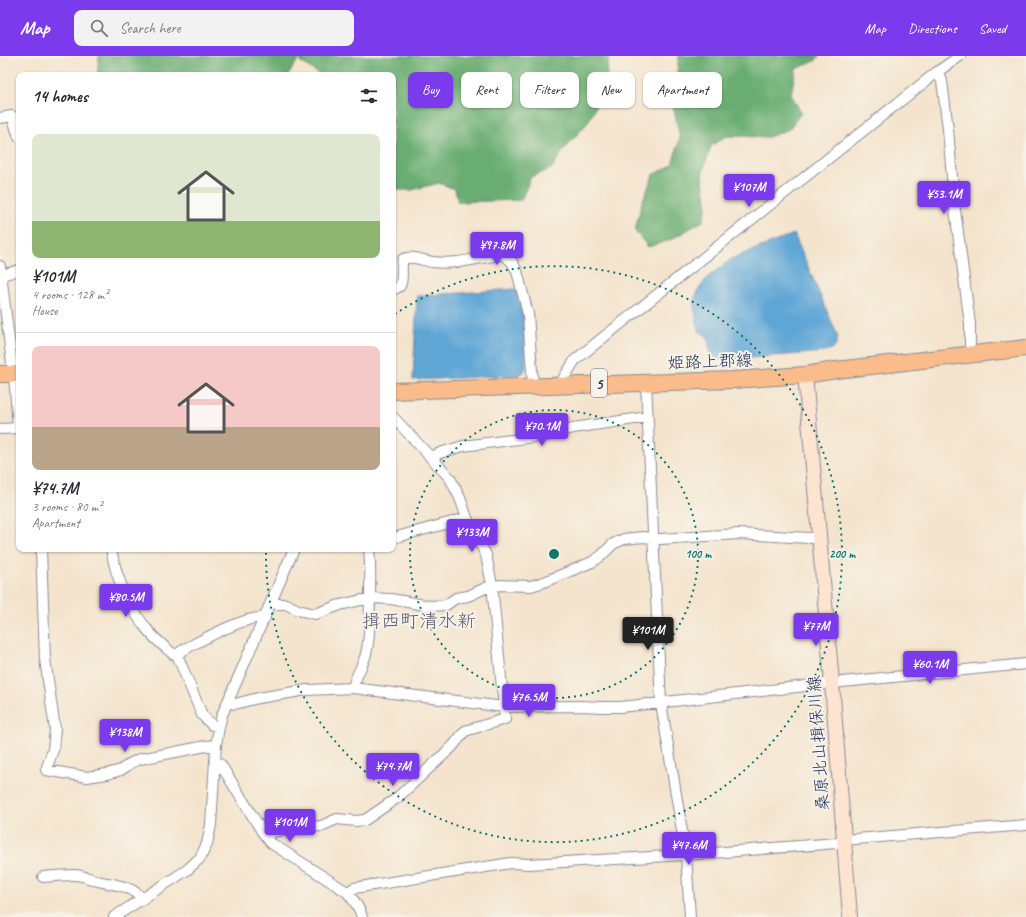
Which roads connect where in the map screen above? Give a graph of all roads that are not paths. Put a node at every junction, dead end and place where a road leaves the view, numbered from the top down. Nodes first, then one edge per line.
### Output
1 (960, 56) edge
2 (937, 72) junction
3 (0, 118) edge
4 (16, 128) edge
5 (1, 270) edge
6 (16, 270) edge
7 (396, 288) edge
8 (4, 328) edge
9 (1026, 348) edge
10 (970, 354) junction
11 (10, 374) edge
12 (805, 375) junction
13 (646, 382) junction
14 (560, 384) junction
15 (533, 386) junction
16 (396, 391) edge
17 (16, 414) edge
18 (648, 417) junction
19 (396, 420) edge
20 (16, 428) edge
21 (0, 429) edge
22 (431, 457) junction
23 (468, 518) junction
24 (396, 537) edge
25 (820, 537) junction
26 (654, 538) junction
27 (41, 552) edge
28 (112, 552) edge
29 (293, 552) edge
30 (369, 552) edge
31 (492, 585) junction
32 (370, 598) junction
33 (272, 602) junction
34 (265, 618) junction
35 (178, 654) junction
36 (1026, 664) edge
37 (832, 684) junction
38 (353, 688) junction
39 (228, 702) junction
40 (661, 703) junction
41 (504, 707) junction
42 (219, 727) junction
43 (216, 745) junction
44 (215, 761) junction
45 (1026, 825) edge
46 (263, 833) junction
47 (844, 840) junction
48 (686, 855) junction
49 (43, 877) dead end
50 (347, 892) junction
51 (143, 899) junction
52 (114, 917) edge
53 (362, 917) edge
54 (690, 917) edge
55 (850, 917) edge

1 - 2 street
2 - 10 street
2 - 14 street
3 - 4 street
5 - 6 street
5 - 8 street
7 - 15 street
8 - 11 street
9 - 10 main road, 姫路上郡線 / 5
10 - 12 main road, 姫路上郡線 / 5
11 - 17 street
12 - 13 main road, 姫路上郡線 / 5
12 - 25 main road, 桑原北山揖保川線
13 - 14 main road, 姫路上郡線 / 5
13 - 18 street
14 - 15 main road, 姫路上郡線 / 5
15 - 16 main road, 姫路上郡線 / 5
18 - 22 street
18 - 26 street
19 - 22 street
20 - 21 street
22 - 23 street
23 - 24 street
23 - 31 street
25 - 26 street
25 - 37 main road, 桑原北山揖保川線
26 - 31 street
26 - 40 street
27 - 43 street
28 - 35 street
29 - 33 street
30 - 32 street
31 - 32 street
31 - 41 street
32 - 33 street
32 - 38 street
33 - 34 street
34 - 35 street
34 - 39 street
35 - 42 street
36 - 37 street
37 - 40 street
37 - 47 main road, 桑原北山揖保川線
38 - 39 street
38 - 41 street
39 - 42 street
40 - 41 street
40 - 48 street
41 - 46 street
42 - 43 street
43 - 44 street
44 - 46 street
44 - 51 street
45 - 47 street
46 - 50 street
47 - 48 street
47 - 55 main road, 桑原北山揖保川線
48 - 50 street
48 - 54 street
49 - 51 street
50 - 53 street
51 - 52 street

